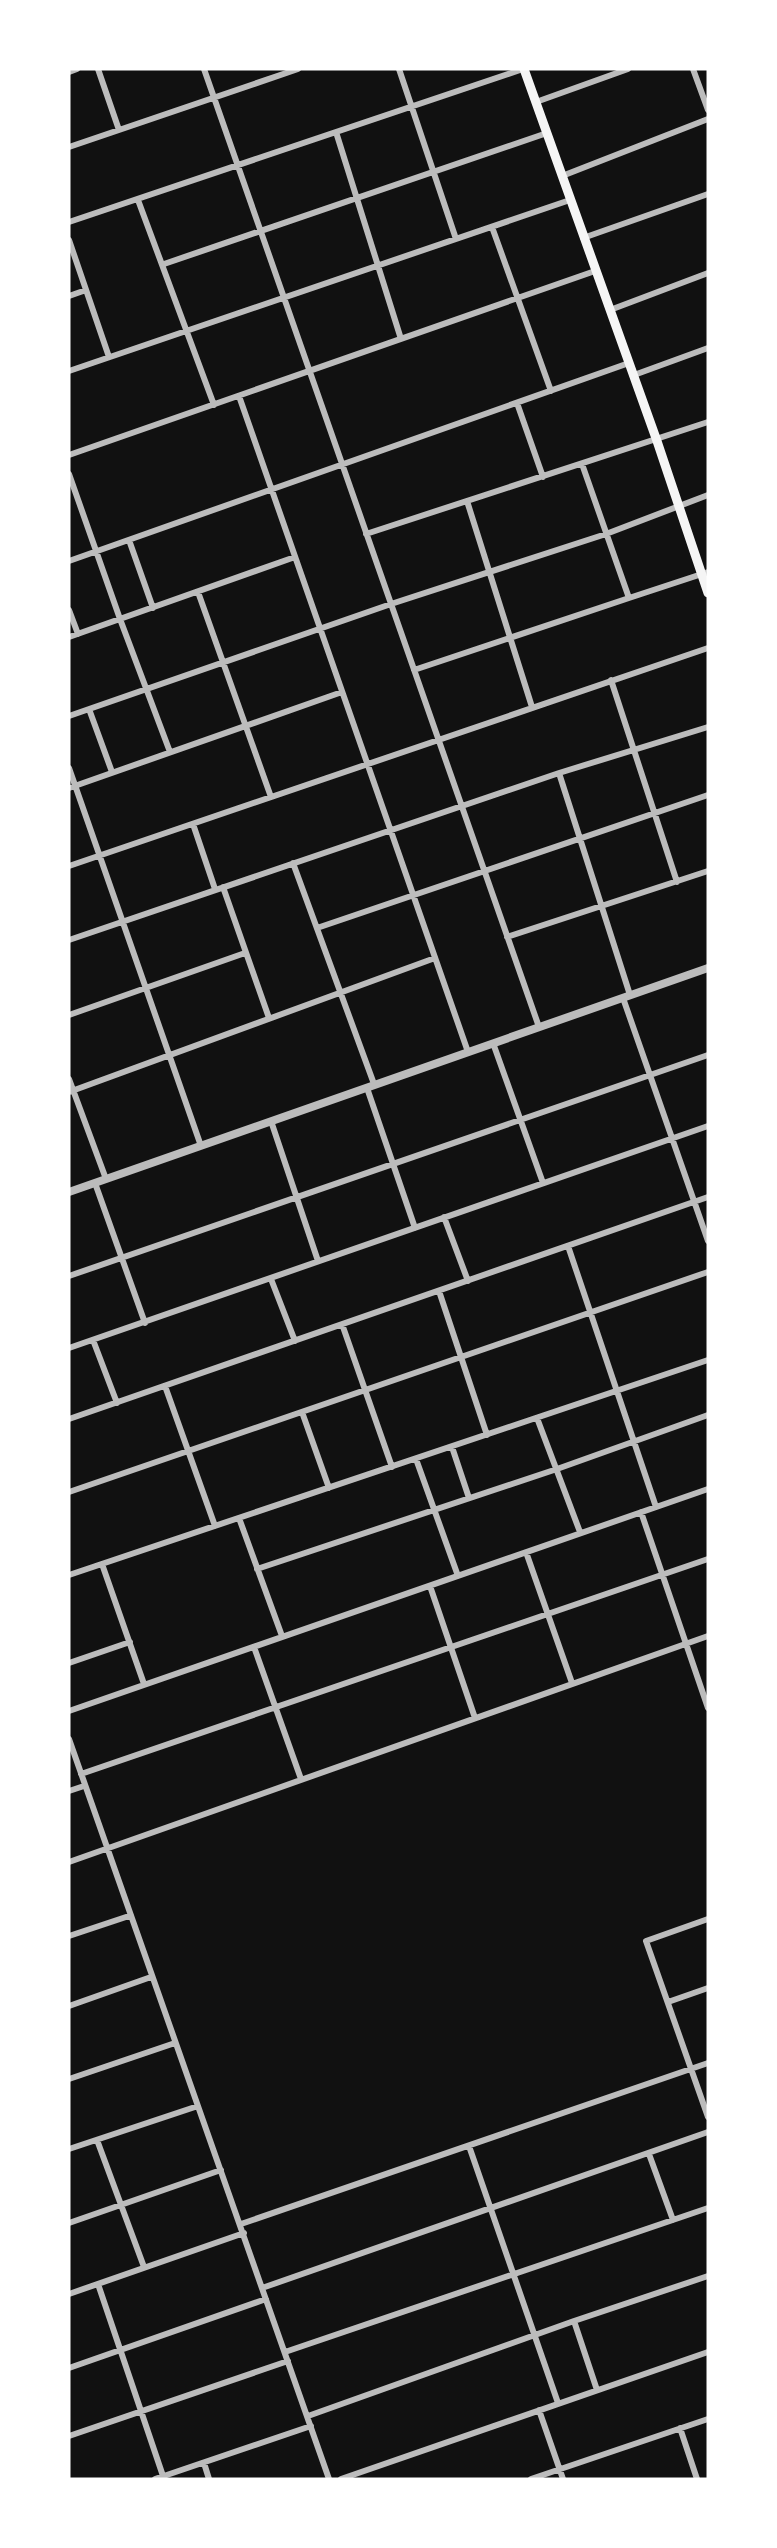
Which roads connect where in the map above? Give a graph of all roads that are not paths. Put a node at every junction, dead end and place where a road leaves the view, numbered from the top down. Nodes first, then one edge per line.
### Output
1 (77, 69) edge
2 (98, 69) edge
3 (204, 69) edge
4 (298, 69) edge
5 (399, 69) edge
6 (524, 69) edge
7 (628, 69) edge
8 (693, 69) edge
9 (69, 72) edge
10 (214, 98) junction
11 (536, 102) junction
12 (412, 107) junction
13 (708, 110) edge
14 (708, 120) edge
15 (119, 130) junction
16 (336, 132) junction
17 (548, 133) junction
18 (69, 147) edge
19 (237, 165) junction
20 (434, 172) junction
21 (562, 176) junction
22 (708, 194) edge
23 (357, 198) junction
24 (138, 200) junction
25 (570, 200) junction
26 (69, 222) edge
27 (492, 227) junction
28 (260, 231) junction
29 (583, 238) junction
30 (456, 239) junction
31 (69, 240) edge
32 (164, 264) junction
33 (378, 266) junction
34 (596, 271) junction
35 (708, 273) edge
36 (86, 290) junction
37 (69, 296) edge
38 (284, 298) junction
39 (518, 298) junction
40 (610, 310) junction
41 (185, 331) junction
42 (401, 339) junction
43 (708, 348) edge
44 (109, 357) junction
45 (629, 363) junction
46 (69, 371) edge
47 (309, 371) junction
48 (633, 375) junction
49 (551, 391) junction
50 (239, 396) junction
51 (517, 403) junction
52 (214, 405) junction
53 (708, 422) edge
54 (657, 441) junction
55 (69, 455) edge
56 (582, 464) junction
57 (342, 465) junction
58 (69, 474) edge
59 (543, 477) junction
60 (272, 489) junction
61 (708, 495) edge
62 (467, 501) junction
63 (679, 506) junction
64 (366, 534) junction
65 (606, 534) junction
66 (129, 540) junction
67 (97, 551) junction
68 (296, 557) junction
69 (69, 561) edge
70 (490, 572) junction
71 (705, 574) edge
72 (198, 592) junction
73 (708, 593) edge
74 (629, 598) junction
75 (391, 604) junction
76 (153, 608) junction
77 (69, 610) edge
78 (120, 620) junction
79 (320, 628) junction
80 (78, 634) junction
81 (69, 637) edge
82 (510, 638) junction
83 (708, 648) edge
84 (222, 663) junction
85 (414, 670) junction
86 (610, 680) junction
87 (145, 688) junction
88 (342, 692) junction
89 (532, 707) junction
90 (89, 709) junction
91 (69, 716) edge
92 (245, 726) junction
93 (708, 727) edge
94 (438, 739) junction
95 (634, 750) junction
96 (170, 752) junction
97 (367, 764) junction
98 (69, 768) edge
99 (112, 772) junction
100 (559, 773) junction
101 (72, 787) edge
102 (708, 795) edge
103 (271, 797) junction
104 (461, 806) junction
105 (654, 812) junction
106 (193, 824) junction
107 (390, 830) junction
108 (580, 838) junction
109 (100, 856) junction
110 (293, 863) junction
111 (69, 866) edge
112 (484, 871) junction
113 (708, 871) edge
114 (677, 882) junction
115 (223, 887) junction
116 (215, 889) junction
117 (413, 895) junction
118 (601, 905) junction
119 (123, 922) junction
120 (317, 928) junction
121 (507, 937) junction
122 (69, 940) edge
123 (245, 954) junction
124 (435, 958) junction
125 (708, 968) edge
126 (146, 988) junction
127 (341, 992) junction
128 (626, 997) junction
129 (69, 1015) edge
130 (270, 1018) junction
131 (539, 1028) junction
132 (493, 1043) junction
133 (468, 1052) junction
134 (168, 1053) junction
135 (708, 1055) edge
136 (650, 1076) junction
137 (69, 1079) edge
138 (370, 1086) junction
139 (71, 1091) edge
140 (521, 1120) junction
141 (271, 1121) junction
142 (708, 1126) edge
143 (673, 1139) junction
144 (201, 1146) junction
145 (393, 1164) junction
146 (106, 1179) junction
147 (95, 1183) junction
148 (543, 1183) junction
149 (69, 1192) edge
150 (708, 1197) edge
151 (296, 1198) junction
152 (695, 1202) junction
153 (444, 1217) junction
154 (415, 1228) junction
155 (708, 1241) edge
156 (568, 1246) junction
157 (122, 1258) junction
158 (318, 1261) junction
159 (708, 1272) edge
160 (69, 1276) edge
161 (271, 1279) junction
162 (468, 1281) junction
163 (439, 1291) junction
164 (590, 1313) junction
165 (145, 1323) junction
166 (342, 1324) junction
167 (93, 1340) junction
168 (295, 1341) junction
169 (69, 1348) edge
170 (463, 1356) junction
171 (708, 1360) edge
172 (165, 1386) junction
173 (365, 1390) junction
174 (616, 1391) junction
175 (117, 1403) junction
176 (302, 1412) junction
177 (708, 1415) edge
178 (537, 1418) junction
179 (69, 1419) edge
180 (487, 1435) junction
181 (633, 1440) junction
182 (452, 1446) junction
183 (188, 1451) junction
184 (416, 1459) junction
185 (392, 1467) junction
186 (556, 1469) junction
187 (329, 1488) junction
188 (708, 1489) edge
189 (69, 1492) edge
190 (469, 1498) junction
191 (656, 1507) junction
192 (432, 1509) junction
193 (641, 1512) junction
194 (239, 1518) junction
195 (215, 1526) junction
196 (580, 1533) junction
197 (526, 1552) junction
198 (708, 1559) edge
199 (102, 1564) junction
200 (258, 1569) junction
201 (69, 1575) edge
202 (664, 1575) junction
203 (458, 1576) junction
204 (430, 1586) junction
205 (549, 1615) junction
206 (282, 1636) junction
207 (708, 1636) edge
208 (130, 1642) junction
209 (685, 1643) junction
210 (254, 1647) junction
211 (452, 1649) junction
212 (69, 1663) edge
213 (572, 1683) junction
214 (144, 1684) junction
215 (276, 1708) junction
216 (708, 1708) edge
217 (69, 1711) edge
218 (475, 1718) junction
219 (69, 1739) edge
220 (81, 1774) junction
221 (301, 1779) junction
222 (84, 1786) junction
223 (69, 1791) edge
224 (106, 1848) junction
225 (69, 1862) edge
226 (129, 1916) junction
227 (708, 1919) edge
228 (69, 1936) edge
229 (151, 1977) junction
230 (708, 1988) edge
231 (668, 2002) junction
232 (69, 2006) edge
233 (175, 2043) junction
234 (708, 2063) edge
235 (691, 2069) junction
236 (69, 2079) edge
237 (198, 2106) junction
238 (708, 2117) edge
239 (708, 2132) edge
240 (97, 2140) junction
241 (469, 2146) junction
242 (69, 2149) edge
243 (649, 2154) junction
244 (221, 2170) junction
245 (122, 2205) junction
246 (708, 2208) edge
247 (491, 2210) junction
248 (673, 2220) junction
249 (69, 2223) edge
250 (241, 2224) junction
251 (244, 2233) junction
252 (144, 2267) junction
253 (514, 2276) junction
254 (708, 2276) edge
255 (98, 2284) junction
256 (262, 2288) junction
257 (69, 2294) edge
258 (266, 2299) junction
259 (574, 2321) junction
260 (535, 2335) junction
261 (119, 2350) junction
262 (285, 2352) junction
263 (708, 2352) edge
264 (288, 2361) junction
265 (69, 2368) edge
266 (597, 2390) junction
267 (558, 2403) junction
268 (539, 2410) junction
269 (141, 2412) junction
270 (308, 2416) junction
271 (708, 2419) edge
272 (311, 2426) junction
273 (680, 2428) junction
274 (69, 2436) edge
275 (204, 2463) junction
276 (560, 2469) junction
277 (163, 2476) junction
278 (155, 2479) edge
279 (209, 2479) edge
280 (329, 2479) edge
281 (341, 2479) edge
282 (531, 2479) edge
283 (563, 2479) edge
284 (697, 2479) edge

1 - 9 street
2 - 15 street
3 - 10 street
4 - 10 street
5 - 12 street
6 - 11 highway
6 - 12 street
7 - 11 street
8 - 13 street
10 - 15 street
10 - 19 street
11 - 17 highway
12 - 16 street
12 - 20 street
14 - 21 street
15 - 18 street
16 - 19 street
16 - 23 street
17 - 20 street
17 - 21 highway
19 - 24 street
19 - 28 street
20 - 23 street
20 - 30 street
21 - 25 highway
22 - 29 street
23 - 28 street
23 - 33 street
24 - 26 street
24 - 32 street
25 - 27 street
25 - 29 highway
27 - 30 street
27 - 39 street
28 - 32 street
28 - 38 street
29 - 34 highway
30 - 33 street
31 - 36 street
32 - 41 street
33 - 38 street
33 - 42 street
34 - 39 street
34 - 40 highway
35 - 40 street
36 - 37 street
36 - 44 street
38 - 41 street
38 - 47 street
39 - 42 street
39 - 49 street
40 - 45 highway
41 - 44 street
41 - 52 street
42 - 47 street
43 - 48 street
44 - 46 street
45 - 48 highway
45 - 49 street
47 - 50 street
47 - 57 street
48 - 54 highway
49 - 51 street
50 - 52 street
50 - 60 street
51 - 57 street
51 - 59 street
52 - 55 street
53 - 54 street
54 - 56 street
54 - 63 highway
56 - 59 street
56 - 65 street
57 - 60 street
57 - 64 street
58 - 67 street
59 - 62 street
60 - 66 street
60 - 68 street
61 - 63 street
62 - 64 street
62 - 70 street
63 - 65 street
63 - 71 highway
64 - 75 street
65 - 70 street
65 - 74 street
66 - 67 street
66 - 76 street
67 - 69 street
67 - 78 street
68 - 72 street
68 - 79 street
70 - 75 street
70 - 82 street
71 - 73 highway
71 - 74 street
72 - 76 street
72 - 84 street
74 - 82 street
75 - 79 street
75 - 85 street
76 - 78 street
77 - 80 street
78 - 80 street
78 - 87 street
79 - 84 street
79 - 88 street
80 - 81 street
82 - 85 street
82 - 89 street
83 - 86 street
84 - 87 street
84 - 92 street
85 - 94 street
86 - 89 street
86 - 95 street
87 - 90 street
87 - 96 street
88 - 92 street
88 - 97 street
89 - 94 street
90 - 91 street
90 - 99 street
92 - 96 street
92 - 103 street
93 - 95 street
94 - 97 street
94 - 104 street
95 - 100 street
95 - 105 street
96 - 99 street
97 - 103 street
97 - 107 street
98 - 101 street
99 - 101 street
100 - 104 street
100 - 108 street
101 - 109 street
102 - 105 street
103 - 106 street
104 - 107 street
104 - 112 street
105 - 108 street
105 - 114 street
106 - 109 street
106 - 116 street
107 - 110 street
107 - 117 street
108 - 112 street
108 - 118 street
109 - 111 street
109 - 119 street
110 - 115 street
110 - 120 street
112 - 117 street
112 - 121 street
113 - 114 street
114 - 118 street
115 - 116 street
115 - 123 street
116 - 119 street
117 - 120 street
117 - 124 street
118 - 121 street
118 - 128 street
119 - 122 street
119 - 126 street
120 - 127 street
121 - 131 street
123 - 126 street
123 - 130 street
124 - 127 street
124 - 133 street
125 - 128 street
126 - 129 street
126 - 134 street
127 - 130 street
127 - 138 street
128 - 131 street
128 - 136 street
130 - 134 street
131 - 132 street
132 - 133 street
132 - 140 street
133 - 138 street
134 - 139 street
134 - 144 street
135 - 136 street
136 - 140 street
136 - 143 street
137 - 139 street
138 - 141 street
138 - 145 street
139 - 146 street
140 - 145 street
140 - 148 street
141 - 144 street
141 - 151 street
142 - 143 street
143 - 148 street
143 - 152 street
144 - 146 street
145 - 151 street
145 - 154 street
146 - 147 street
147 - 149 street
147 - 157 street
148 - 153 street
150 - 152 street
151 - 157 street
151 - 158 street
152 - 155 street
152 - 156 street
153 - 154 street
153 - 162 street
154 - 158 street
156 - 162 street
156 - 164 street
157 - 160 street
157 - 165 street
158 - 161 street
159 - 164 street
161 - 165 street
161 - 168 street
162 - 163 street
163 - 166 street
163 - 170 street
164 - 170 street
164 - 174 street
165 - 167 street
166 - 168 street
166 - 173 street
167 - 169 street
167 - 175 street
168 - 172 street
170 - 173 street
170 - 180 street
171 - 174 street
172 - 175 street
172 - 183 street
173 - 176 street
173 - 185 street
174 - 178 street
174 - 181 street
175 - 179 street
176 - 183 street
176 - 187 street
177 - 181 street
178 - 180 street
178 - 186 street
180 - 182 street
181 - 186 street
181 - 191 street
182 - 184 street
182 - 190 street
183 - 189 street
183 - 195 street
184 - 185 street
184 - 192 street
185 - 187 street
186 - 190 street
186 - 196 street
187 - 194 street
188 - 191 street
190 - 192 street
191 - 193 street
192 - 200 street
192 - 203 street
193 - 196 street
193 - 202 street
194 - 195 street
194 - 200 street
195 - 199 street
196 - 197 street
197 - 203 street
197 - 205 street
198 - 202 street
199 - 201 street
199 - 208 street
200 - 206 street
202 - 205 street
202 - 209 street
203 - 204 street
204 - 206 street
204 - 211 street
205 - 211 street
205 - 213 street
206 - 210 street
207 - 209 street
208 - 212 street
208 - 214 street
209 - 213 street
209 - 216 street
210 - 214 street
210 - 215 street
211 - 215 street
211 - 218 street
213 - 218 street
214 - 217 street
215 - 220 street
215 - 221 street
218 - 221 street
219 - 220 street
220 - 222 street
221 - 224 street
222 - 223 street
222 - 224 street
224 - 225 street
224 - 226 street
226 - 228 street
226 - 229 street
227 - 231 street
229 - 232 street
229 - 233 street
230 - 231 street
231 - 235 street
233 - 236 street
233 - 237 street
234 - 235 street
235 - 238 street
235 - 241 street
237 - 240 street
237 - 244 street
239 - 243 street
240 - 242 street
240 - 245 street
241 - 247 street
241 - 250 street
243 - 247 street
243 - 248 street
244 - 245 street
244 - 250 street
245 - 249 street
245 - 252 street
246 - 248 street
247 - 253 street
247 - 256 street
248 - 253 street
250 - 251 street
251 - 252 street
251 - 256 street
252 - 255 street
253 - 260 street
253 - 262 street
254 - 259 street
255 - 257 street
255 - 261 street
256 - 258 street
258 - 261 street
258 - 262 street
259 - 260 street
259 - 266 street
260 - 267 street
260 - 270 street
261 - 265 street
261 - 269 street
262 - 264 street
263 - 266 street
264 - 269 street
264 - 270 street
266 - 267 street
267 - 268 street
268 - 276 street
268 - 281 street
269 - 274 street
269 - 277 street
270 - 272 street
271 - 273 street
272 - 275 street
272 - 280 street
273 - 276 street
273 - 284 street
275 - 277 street
275 - 279 street
276 - 282 street
276 - 283 street
277 - 278 street

